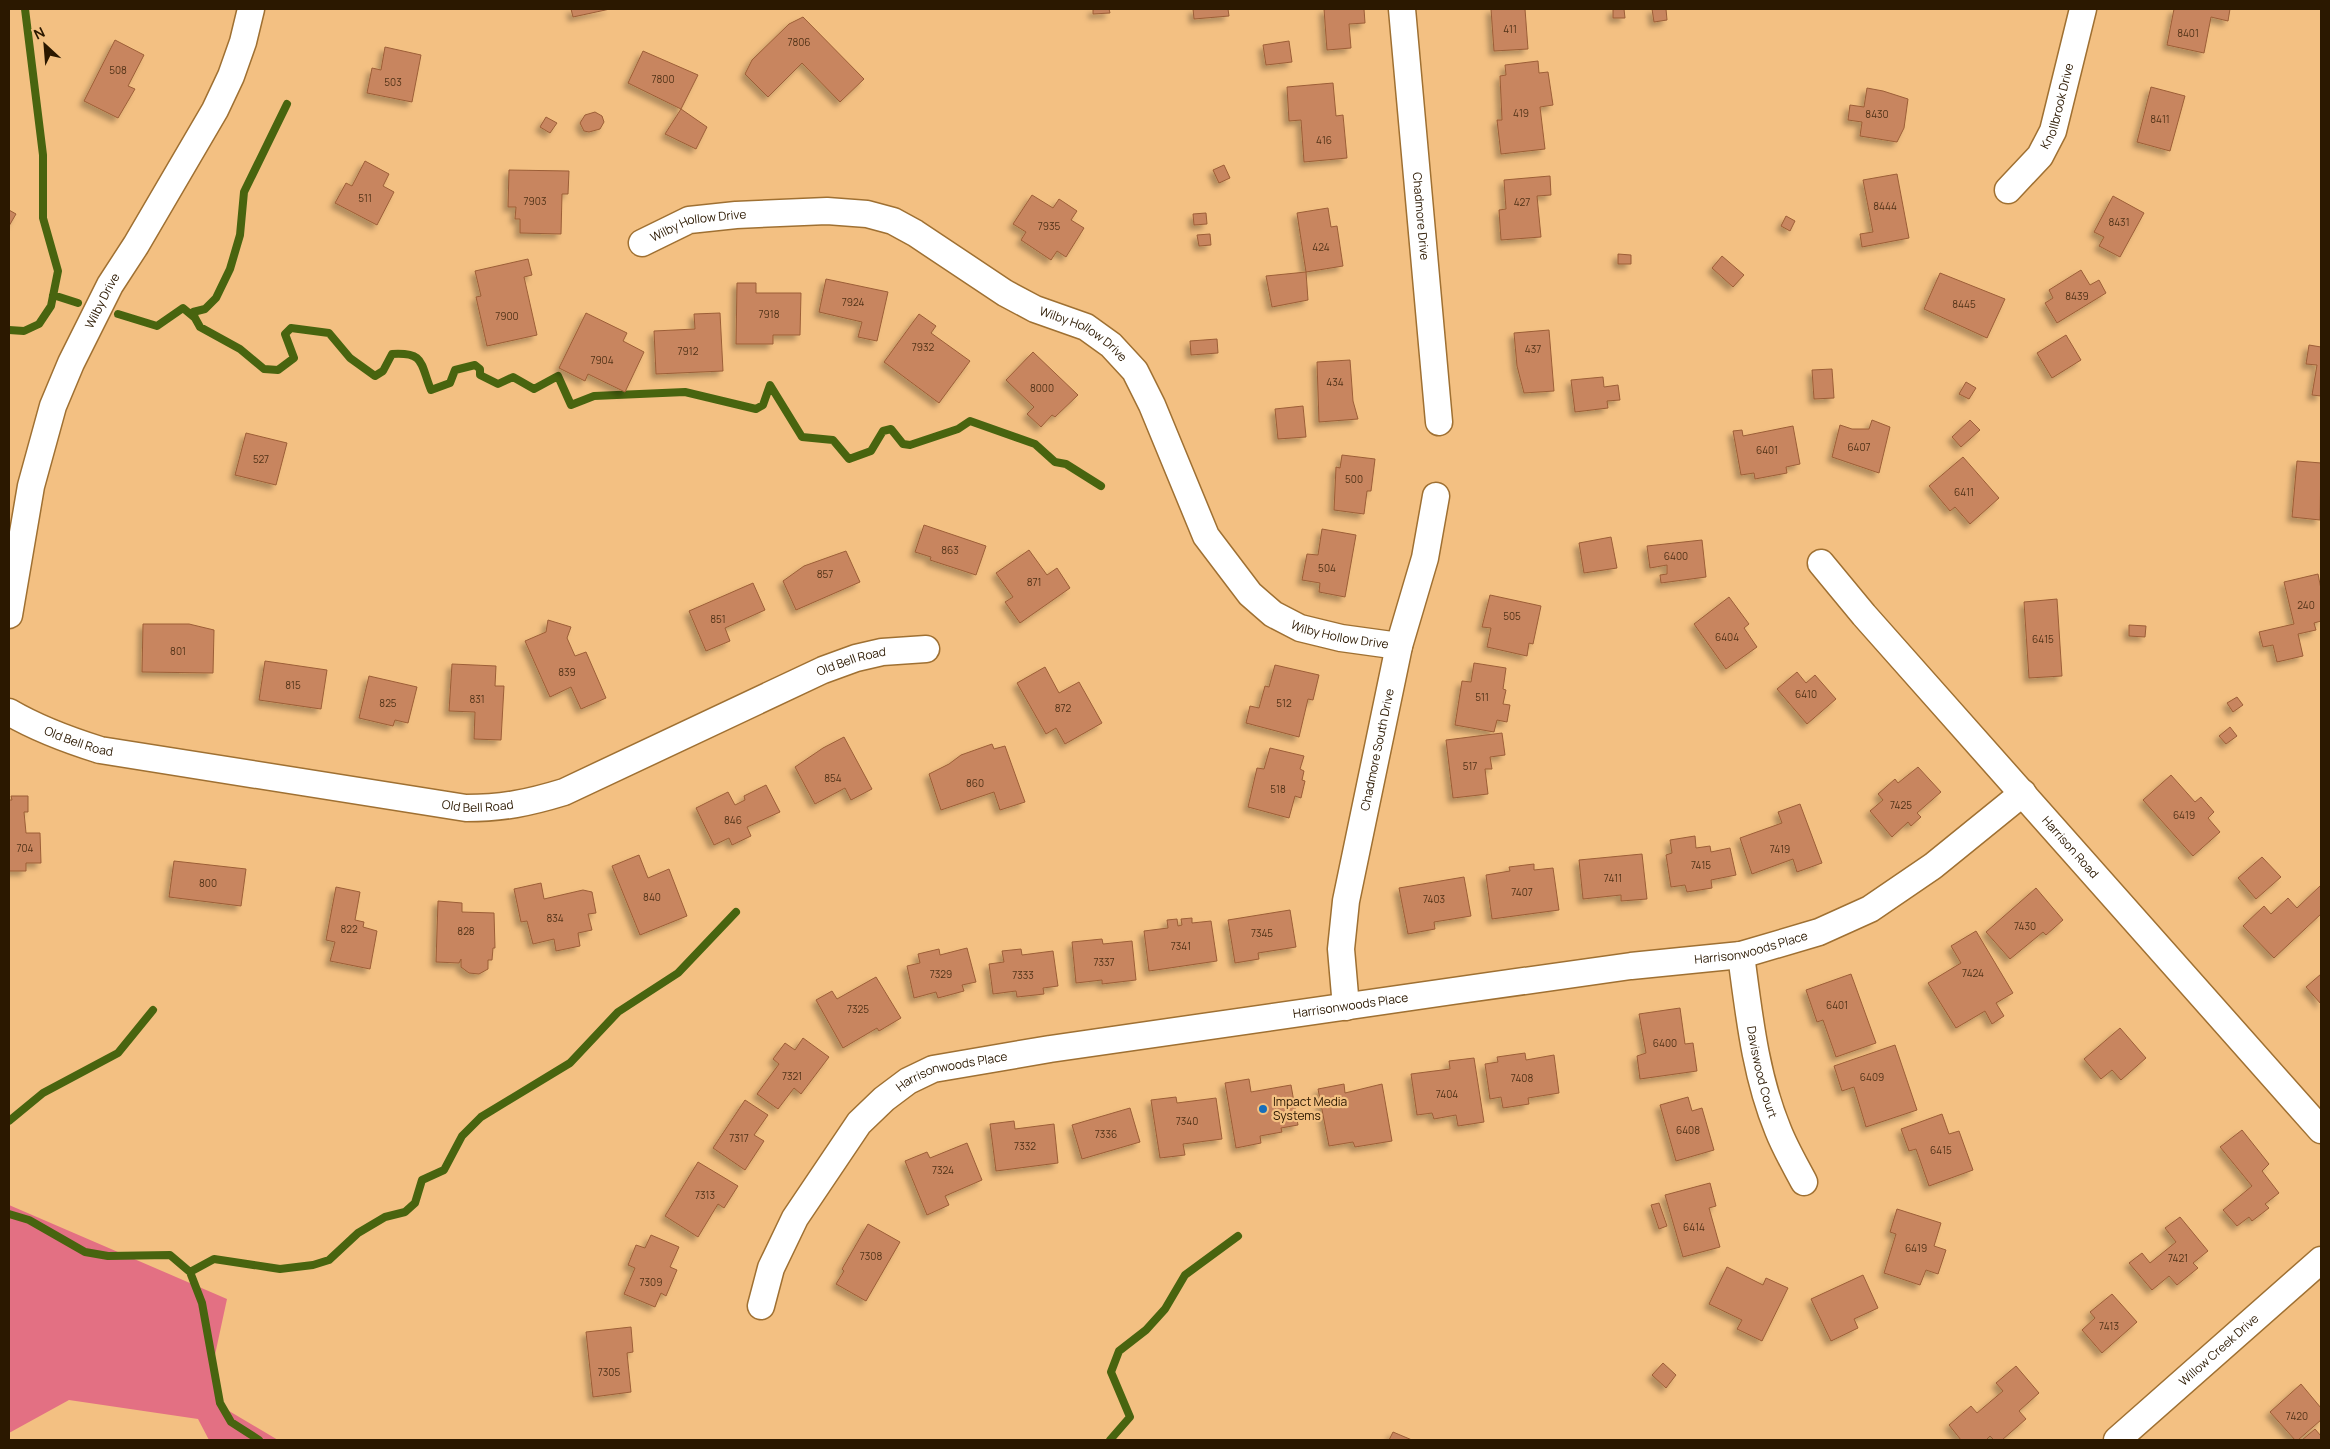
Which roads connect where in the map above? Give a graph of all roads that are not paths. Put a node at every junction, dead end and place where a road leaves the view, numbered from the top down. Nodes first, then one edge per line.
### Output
1 (251, 9) edge
2 (1402, 9) edge
3 (2083, 9) edge
4 (2008, 190) dead end
5 (642, 243) dead end
6 (1439, 422) dead end
7 (1436, 496) dead end
8 (1821, 563) dead end
9 (9, 615) edge
10 (1399, 646) junction
11 (926, 649) dead end
12 (9, 712) edge
13 (2023, 793) junction
14 (1741, 955) junction
15 (1346, 1007) junction
16 (2321, 1130) edge
17 (1804, 1182) dead end
18 (2321, 1260) edge
19 (761, 1306) dead end
20 (2117, 1440) edge

1 - 9 street, Wilby Drive
2 - 6 street, Chadmore Drive
3 - 4 street, Knollbrook Drive
5 - 10 street, Wilby Hollow Drive
7 - 10 street, Chadmore South Drive
8 - 13 street, Harrison Road
10 - 15 street, Chadmore South Drive
11 - 12 street, Old Bell Road
13 - 14 street, Harrisonwoods Place
13 - 16 street, Harrison Road
14 - 15 street, Harrisonwoods Place
14 - 17 street, Daviswood Court
15 - 19 street, Harrisonwoods Place
18 - 20 street, Willow Creek Drive

